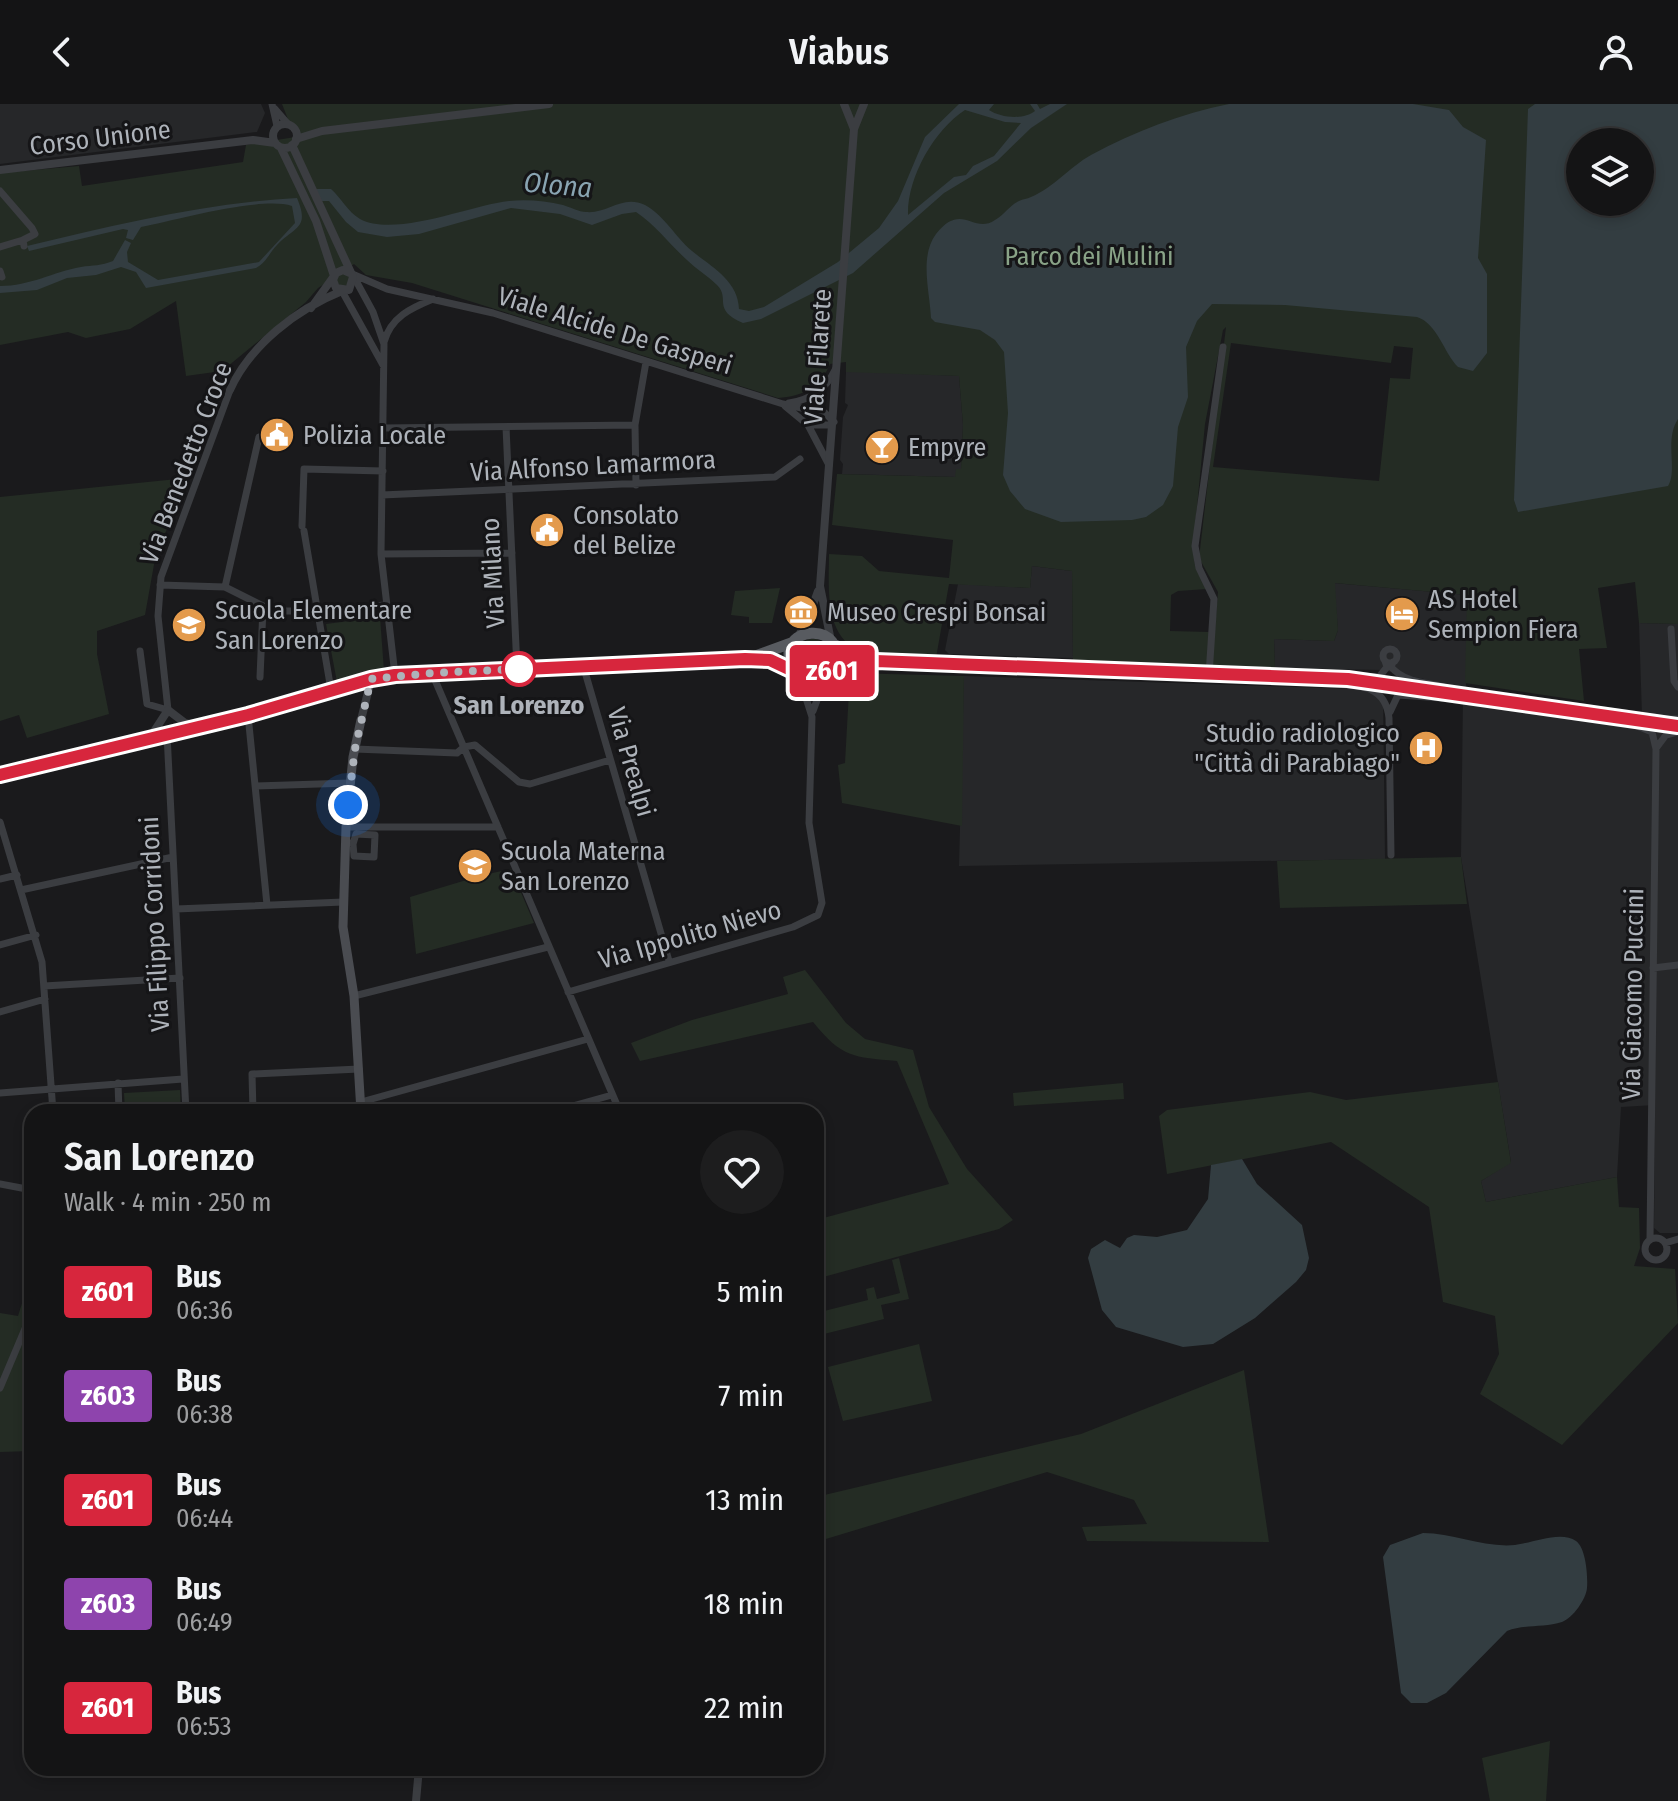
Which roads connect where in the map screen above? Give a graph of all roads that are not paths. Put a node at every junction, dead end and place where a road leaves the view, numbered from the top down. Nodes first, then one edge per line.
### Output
1 (549, 104) edge
2 (844, 104) edge
3 (864, 104) edge
4 (273, 106) edge
5 (275, 129) junction
6 (854, 129) junction
7 (293, 134) junction
8 (253, 140) junction
9 (278, 146) junction
10 (295, 163) junction
11 (0, 170) edge
12 (0, 191) edge
13 (320, 219) junction
14 (0, 247) edge
15 (352, 275) junction
16 (334, 276) junction
17 (387, 289) junction
18 (361, 290) junction
19 (344, 291) junction
20 (434, 299) junction
21 (311, 308) junction
22 (384, 344) junction
23 (1223, 347) dead end
24 (646, 362) junction
25 (837, 365) junction
26 (384, 367) junction
27 (230, 390) joint
28 (783, 404) junction
29 (834, 422) junction
30 (635, 425) junction
31 (808, 425) junction
32 (506, 427) junction
33 (384, 428) junction
34 (259, 437) dead end
35 (800, 459) dead end
36 (831, 469) junction
37 (383, 471) junction
38 (636, 485) junction
39 (509, 491) junction
40 (382, 495) junction
41 (512, 553) junction
42 (381, 554) junction
43 (160, 585) junction
44 (820, 586) junction
45 (225, 587) junction
46 (385, 605) junction
47 (263, 608) junction
48 (317, 611) junction
49 (1671, 629) dead end
50 (795, 640) junction
51 (832, 643) junction
52 (140, 651) dead end
53 (745, 659) junction
54 (876, 661) junction
55 (583, 665) junction
56 (517, 669) junction
57 (432, 673) junction
58 (829, 673) junction
59 (797, 674) junction
60 (395, 675) junction
61 (1209, 675) junction
62 (260, 677) dead end
63 (1305, 678) junction
64 (371, 679) junction
65 (1678, 687) edge
66 (331, 690) junction
67 (1461, 695) junction
68 (168, 710) junction
69 (248, 715) junction
70 (812, 717) junction
71 (1389, 718) junction
72 (1678, 719) edge
73 (163, 720) junction
74 (361, 720) joint
75 (1625, 720) junction
76 (1648, 724) junction
77 (201, 726) junction
78 (1678, 729) edge
79 (167, 734) junction
80 (149, 738) junction
81 (464, 747) junction
82 (355, 749) junction
83 (1656, 749) junction
84 (610, 760) junction
85 (0, 775) edge
86 (350, 783) junction
87 (256, 786) junction
88 (0, 822) edge
89 (346, 827) junction
90 (498, 827) junction
91 (1391, 855) dead end
92 (173, 857) junction
93 (17, 875) junction
94 (0, 879) edge
95 (21, 890) junction
96 (343, 902) junction
97 (267, 905) junction
98 (176, 909) junction
99 (36, 935) junction
100 (0, 945) edge
101 (548, 947) junction
102 (669, 961) junction
103 (1678, 965) edge
104 (1653, 968) junction
105 (180, 978) junction
106 (44, 986) junction
107 (568, 992) junction
108 (354, 996) junction
109 (45, 999) junction
110 (0, 1012) edge
111 (588, 1039) junction
112 (359, 1069) junction
113 (183, 1079) junction
114 (118, 1083) junction
115 (52, 1088) junction
116 (0, 1093) edge
117 (612, 1095) junction
118 (53, 1104) edge
119 (119, 1104) edge
120 (185, 1104) edge
121 (253, 1104) edge
122 (361, 1104) edge
123 (371, 1104) edge
124 (580, 1104) edge
125 (616, 1104) edge
126 (0, 1184) edge
127 (24, 1188) edge
128 (1650, 1239) junction
129 (1678, 1239) edge
130 (1665, 1243) junction
131 (24, 1331) edge
132 (0, 1388) edge
133 (418, 1776) edge
134 (416, 1801) edge

1 - 7 street
2 - 6 street, Viale Filarete
3 - 6 street, Viale Filarete
4 - 5 street
4 - 7 street
5 - 7 street, Corso Unione
5 - 8 street, Corso Unione
5 - 9 street
6 - 25 street, Viale Filarete
7 - 9 street
7 - 10 street
8 - 9 street, Corso Unione
8 - 11 street, Corso Unione
9 - 10 street
10 - 13 street
12 - 14 street
13 - 15 street
13 - 16 street
15 - 16 street
15 - 17 street
15 - 18 street
15 - 19 street
16 - 19 street
16 - 21 street, Via Benedetto Croce
17 - 18 street
17 - 20 street, Viale Alcide De Gasperi
18 - 19 street
18 - 22 street
19 - 21 street, Via Benedetto Croce
19 - 26 street
20 - 22 street
20 - 24 street, Viale Alcide De Gasperi
21 - 27 street, Via Benedetto Croce
22 - 26 street
23 - 61 street
24 - 28 street, Viale Alcide De Gasperi
24 - 30 street
25 - 28 street
25 - 29 street, Viale Filarete
26 - 33 street
27 - 43 street, Via Benedetto Croce
28 - 29 street, Viale Alcide De Gasperi
28 - 31 street, Viale Alcide De Gasperi
29 - 31 street
29 - 36 street, Viale Filarete
30 - 32 street
30 - 38 street
31 - 36 street, Viale Alcide De Gasperi
32 - 33 street
32 - 39 street, Via Milano
33 - 37 street
34 - 45 street
35 - 38 street, Via Alfonso Lamarmora
36 - 44 street, Viale Filarete
37 - 40 street
37 - 48 street
38 - 39 street, Via Alfonso Lamarmora
39 - 40 street, Via Alfonso Lamarmora
39 - 41 street, Via Milano
40 - 42 street
41 - 42 street
41 - 56 street, Via Milano
42 - 46 street
43 - 45 street
43 - 68 street, Via Benedetto Croce
44 - 50 street, Viale Filarete
44 - 51 street, Viale Filarete
45 - 47 street
46 - 48 street
46 - 60 street
47 - 48 street
47 - 62 street
48 - 66 street
49 - 65 street
50 - 51 main road
50 - 53 main road
50 - 59 main road
51 - 54 main road
51 - 58 main road
52 - 68 street
53 - 55 main road
53 - 59 main road
54 - 58 main road
54 - 61 main road
55 - 56 main road
55 - 84 street, Via Prealpi
56 - 57 main road
57 - 60 main road
57 - 81 street
58 - 59 main road
58 - 70 street
59 - 70 street
60 - 64 main road
61 - 63 main road
63 - 67 main road
63 - 67 street
63 - 71 street
64 - 66 main road
64 - 74 street
66 - 69 main road
67 - 71 street
67 - 75 main road
68 - 73 street
68 - 77 street
68 - 79 street, Via Benedetto Croce
69 - 77 main road
69 - 87 street
70 - 102 street, Via Ippolito Nievo
71 - 91 street
72 - 76 street
73 - 79 street
73 - 80 street
74 - 82 main road
75 - 76 main road
75 - 83 street
76 - 78 main road
77 - 79 main road
78 - 83 street
79 - 80 main road
79 - 92 street, Via Filippo Corridoni
80 - 85 main road
81 - 82 street
81 - 84 street
81 - 90 street
82 - 86 main road
83 - 104 street, Via Giacomo Puccini
84 - 102 street, Via Prealpi
86 - 87 street
86 - 89 main road
87 - 97 street
88 - 93 street
89 - 90 street
89 - 96 main road
90 - 101 street
92 - 95 street
92 - 98 street, Via Filippo Corridoni
93 - 94 street
93 - 95 street
95 - 99 street
96 - 97 street
96 - 108 main road
97 - 98 street
98 - 105 street, Via Filippo Corridoni
99 - 100 street
99 - 106 street
101 - 107 street
101 - 108 street
102 - 107 street, Via Ippolito Nievo
103 - 104 street
104 - 128 street, Via Giacomo Puccini
105 - 106 street
105 - 113 street, Via Filippo Corridoni
106 - 109 street
107 - 111 street
108 - 112 main road
109 - 110 street
109 - 115 street
111 - 117 street
111 - 123 street
112 - 121 street
112 - 122 main road
113 - 114 street
113 - 120 street, Via Filippo Corridoni
114 - 115 street
114 - 119 street
115 - 116 street
115 - 118 street
117 - 124 street
117 - 125 street
126 - 127 street
128 - 130 street
128 - 130 street
129 - 130 street
131 - 132 street
133 - 134 street

